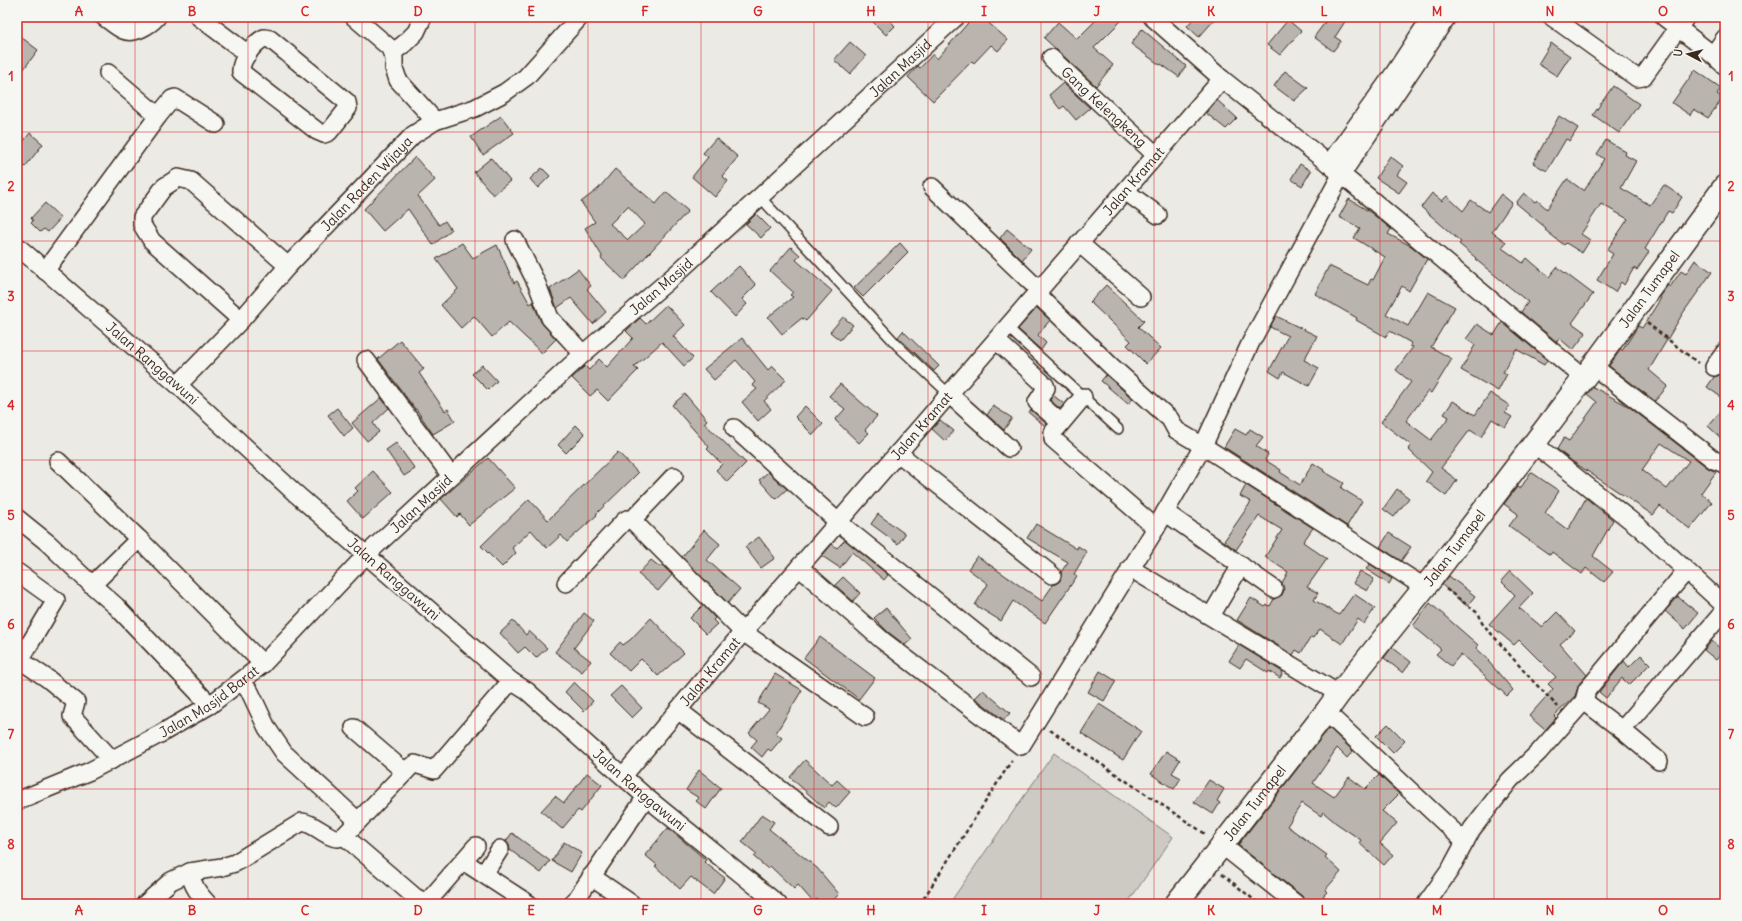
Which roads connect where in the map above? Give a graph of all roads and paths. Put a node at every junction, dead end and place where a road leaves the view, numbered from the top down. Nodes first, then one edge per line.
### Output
1 (104, 17) edge
2 (157, 17) edge
3 (199, 17) edge
4 (354, 17) edge
5 (423, 17) edge
6 (580, 17) edge
7 (956, 17) edge
8 (1152, 17) edge
9 (1431, 17) edge
10 (1447, 17) edge
11 (1552, 17) edge
12 (1676, 20) edge
13 (1725, 38) edge
14 (392, 53) junction
15 (248, 54) junction
16 (1051, 58) dead end
17 (1719, 60) edge
18 (108, 73) dead end
19 (1222, 79) junction
20 (158, 116) junction
21 (434, 121) junction
22 (216, 124) dead end
23 (1156, 155) junction
24 (1335, 170) junction
25 (932, 187) dead end
26 (1125, 191) junction
27 (1723, 194) edge
28 (760, 197) junction
29 (1158, 215) dead end
30 (515, 240) dead end
31 (1079, 243) junction
32 (17, 246) edge
33 (288, 266) junction
34 (45, 271) junction
35 (1038, 291) junction
36 (1141, 297) dead end
37 (1632, 312) junction
38 (241, 320) junction
39 (1007, 327) junction
40 (996, 340) junction
41 (1725, 352) edge
42 (583, 354) junction
43 (366, 360) dead end
44 (1706, 365) joint
45 (1588, 372) junction
46 (178, 385) junction
47 (949, 394) junction
48 (1083, 397) junction
49 (1061, 422) junction
50 (734, 428) dead end
51 (1118, 429) dead end
52 (1533, 443) junction
53 (1203, 446) junction
54 (1009, 448) dead end
55 (898, 453) junction
56 (58, 461) dead end
57 (1725, 464) edge
58 (451, 476) junction
59 (674, 476) dead end
60 (1165, 512) junction
61 (17, 518) edge
62 (632, 520) junction
63 (838, 522) junction
64 (1152, 524) junction
65 (139, 539) junction
66 (366, 555) junction
67 (1241, 565) junction
68 (799, 567) junction
69 (1130, 568) junction
70 (1686, 571) junction
71 (17, 572) edge
72 (1052, 575) dead end
73 (566, 583) dead end
74 (1428, 583) junction
75 (92, 585) junction
76 (1274, 589) dead end
77 (1725, 606) edge
78 (1725, 610) edge
79 (1211, 616) junction
80 (743, 632) junction
81 (18, 659) edge
82 (263, 664) junction
83 (1031, 678) dead end
84 (510, 681) junction
85 (242, 682) junction
86 (1339, 694) junction
87 (1584, 701) junction
88 (210, 705) junction
89 (678, 710) junction
90 (1326, 712) junction
91 (865, 717) dead end
92 (1569, 718) junction
93 (1036, 721) junction
94 (354, 728) dead end
95 (1622, 730) junction
96 (1017, 742) junction
97 (112, 760) junction
98 (1659, 761) dead end
99 (405, 772) junction
100 (623, 776) junction
101 (646, 797) junction
102 (17, 801) edge
103 (358, 821) junction
104 (829, 827) dead end
105 (344, 836) junction
106 (1465, 842) junction
107 (1222, 845) junction
108 (476, 846) dead end
109 (500, 849) dead end
110 (463, 861) junction
111 (1208, 863) junction
112 (190, 872) junction
113 (484, 874) junction
114 (591, 876) junction
115 (1178, 903) edge
116 (145, 904) edge
117 (208, 904) edge
118 (529, 904) edge
119 (573, 904) edge
120 (632, 904) edge
121 (778, 904) edge
122 (920, 904) edge
123 (1259, 904) edge
124 (1296, 904) edge
125 (1426, 904) edge

1 - 2 street
3 - 15 street
4 - 14 street
5 - 14 street
6 - 21 street, Jalan Raden Wijaya
7 - 28 street, Jalan Masjid
8 - 19 street
9 - 24 street
10 - 24 street
11 - 12 street
12 - 17 street
13 - 17 street
14 - 21 street
15 - 15 street
16 - 23 street, Gang Kelengkeng
18 - 20 street
19 - 23 street, Jalan Kramat
19 - 24 street
20 - 22 street
20 - 34 street
21 - 33 street, Jalan Raden Wijaya
23 - 26 street, Jalan Kramat
24 - 45 street
24 - 53 street
25 - 35 street
26 - 29 street
26 - 31 street, Jalan Kramat
27 - 37 street, Jalan Tumapel
28 - 42 street, Jalan Masjid
28 - 47 lane
30 - 42 street
31 - 35 street, Jalan Kramat
31 - 36 street
32 - 34 street, Jalan Ranggawuni
33 - 38 street, Jalan Raden Wijaya
33 - 38 street
34 - 46 street, Jalan Ranggawuni
35 - 39 street, Jalan Kramat
35 - 53 street
37 - 44 path
37 - 45 street, Jalan Tumapel
38 - 46 street, Jalan Raden Wijaya
39 - 40 street, Jalan Kramat
39 - 48 lane
40 - 47 street, Jalan Kramat
40 - 49 street
41 - 44 street
42 - 58 street, Jalan Masjid
43 - 58 street
45 - 52 street, Jalan Tumapel
45 - 57 street
46 - 66 street, Jalan Ranggawuni
47 - 54 street
47 - 55 street, Jalan Kramat
48 - 49 street
48 - 51 lane
49 - 64 street
50 - 63 street
52 - 70 street
52 - 74 street, Jalan Tumapel
53 - 60 street
53 - 74 street
55 - 63 street, Jalan Kramat
55 - 72 street
56 - 65 street
58 - 66 street, Jalan Masjid
59 - 62 street
60 - 64 street
60 - 67 street
61 - 75 street
62 - 73 street
62 - 80 street
63 - 68 street, Jalan Kramat
63 - 83 street
64 - 69 street
65 - 75 street
65 - 82 street
66 - 82 street, Jalan Masjid Barat
66 - 84 street, Jalan Ranggawuni
67 - 76 street
67 - 79 street
68 - 80 street, Jalan Kramat
68 - 96 street
69 - 79 street
69 - 93 street
70 - 77 street
70 - 87 street
71 - 81 street
74 - 86 street, Jalan Tumapel
74 - 92 path
75 - 88 street
78 - 95 street
79 - 86 street
80 - 89 street, Jalan Kramat
80 - 91 street
81 - 97 street
82 - 85 street, Jalan Masjid Barat
84 - 99 street
84 - 100 street, Jalan Ranggawuni
85 - 88 street, Jalan Masjid Barat
85 - 103 street
86 - 90 street, Jalan Tumapel
87 - 92 street
87 - 95 street
88 - 97 street, Jalan Masjid Barat
89 - 100 street, Jalan Kramat
89 - 104 street
90 - 106 street
90 - 107 street, Jalan Tumapel
92 - 106 street
93 - 96 street
93 - 107 path
94 - 99 street
95 - 98 street
96 - 122 path
97 - 102 street, Jalan Masjid Barat
99 - 103 street
100 - 101 street, Jalan Ranggawuni
101 - 114 street
101 - 121 street, Jalan Ranggawuni
103 - 105 street
105 - 110 street
105 - 112 street
106 - 125 street
107 - 111 street, Jalan Tumapel
107 - 124 street
108 - 110 street
109 - 113 street
110 - 113 street
111 - 115 street, Jalan Tumapel
111 - 123 path
112 - 116 street
112 - 117 street
113 - 118 street
114 - 119 street
114 - 120 street

